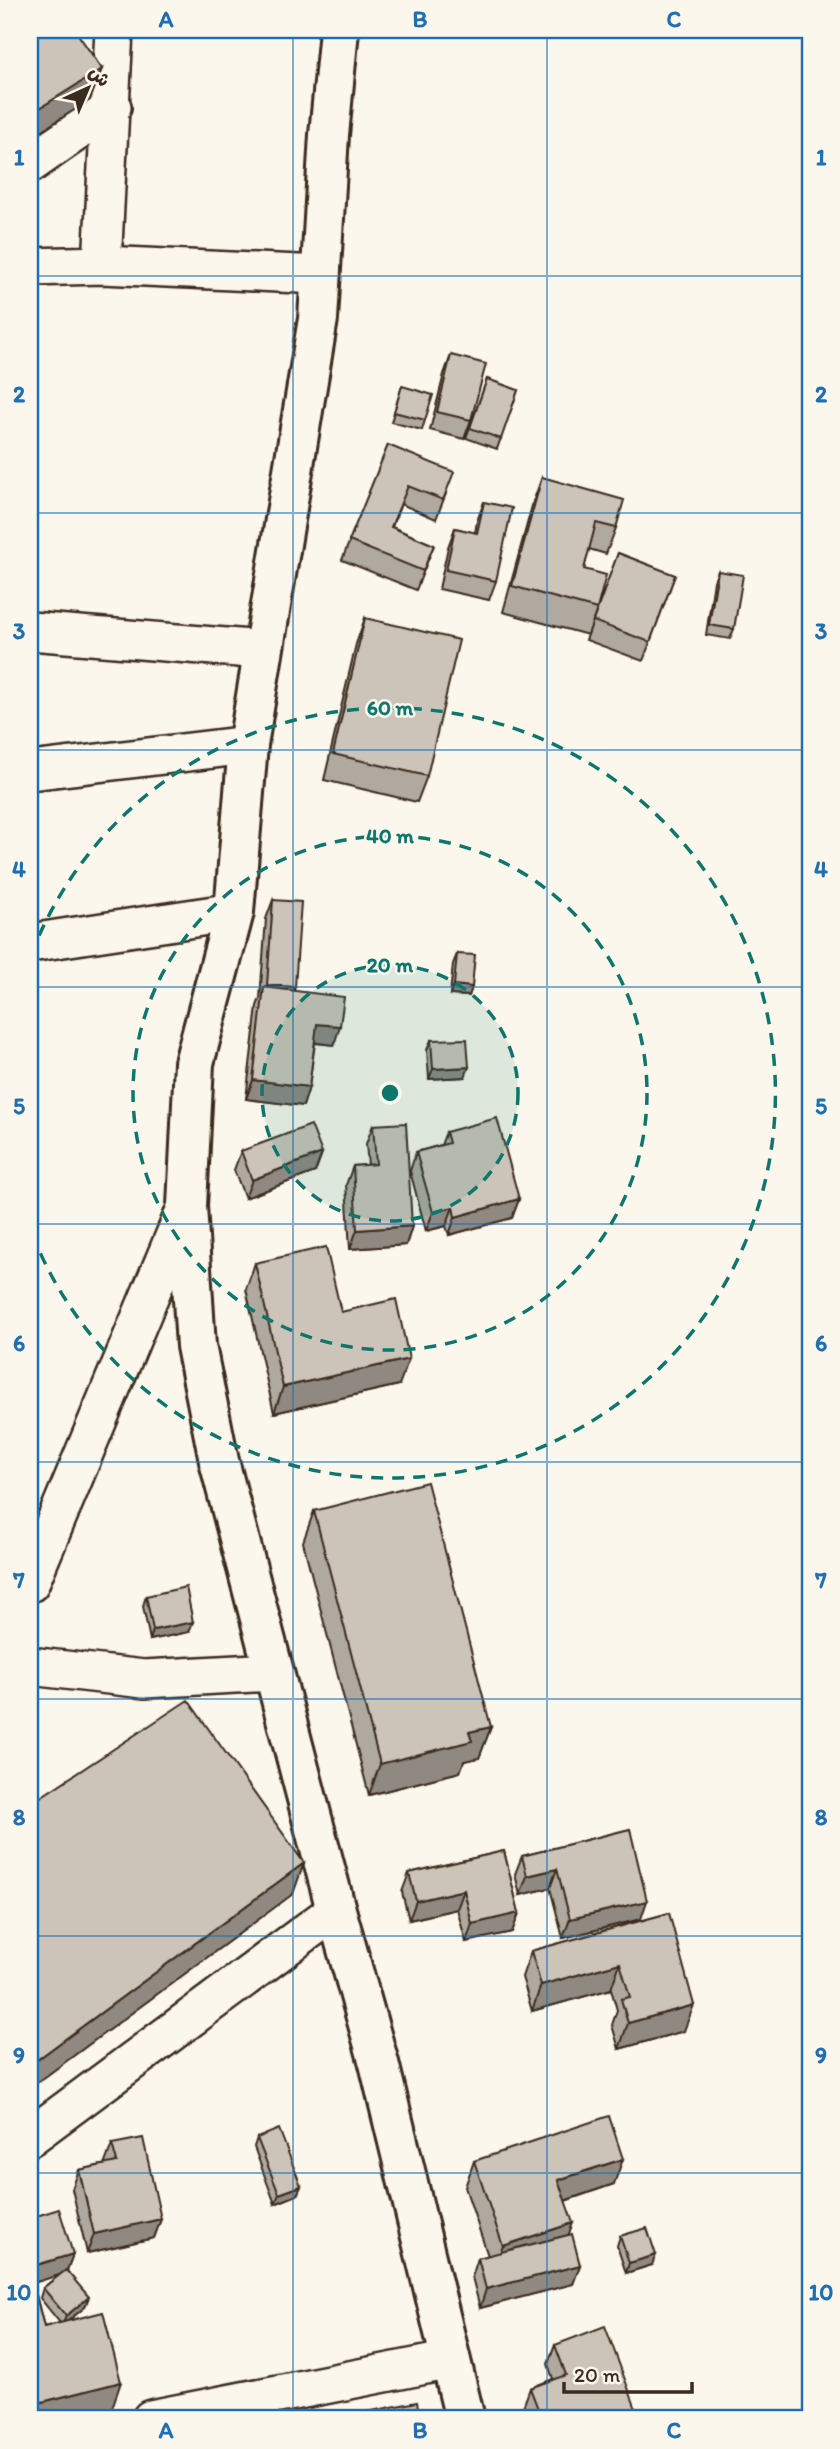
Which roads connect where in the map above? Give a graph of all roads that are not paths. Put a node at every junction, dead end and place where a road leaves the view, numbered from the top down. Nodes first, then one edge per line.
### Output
1 (114, 30) edge
2 (340, 30) edge
3 (112, 107) junction
4 (30, 164) edge
5 (102, 265) junction
6 (30, 267) edge
7 (321, 275) junction
8 (30, 631) edge
9 (263, 650) junction
10 (248, 746) junction
11 (30, 771) edge
12 (234, 912) junction
13 (30, 943) edge
14 (187, 1206) junction
15 (30, 1583) edge
16 (30, 1666) edge
17 (274, 1672) junction
18 (336, 1910) junction
19 (30, 2137) edge
20 (450, 2360) junction
21 (151, 2419) edge
22 (465, 2419) edge

1 - 3 street
2 - 7 street
3 - 4 street
3 - 5 street
5 - 6 street
5 - 7 street
7 - 9 street
8 - 9 street
9 - 10 street
10 - 11 street
10 - 12 street
12 - 13 street
12 - 14 street
14 - 15 street
14 - 17 street
16 - 17 street
17 - 18 street
18 - 19 street
18 - 20 street
20 - 21 street
20 - 22 street

